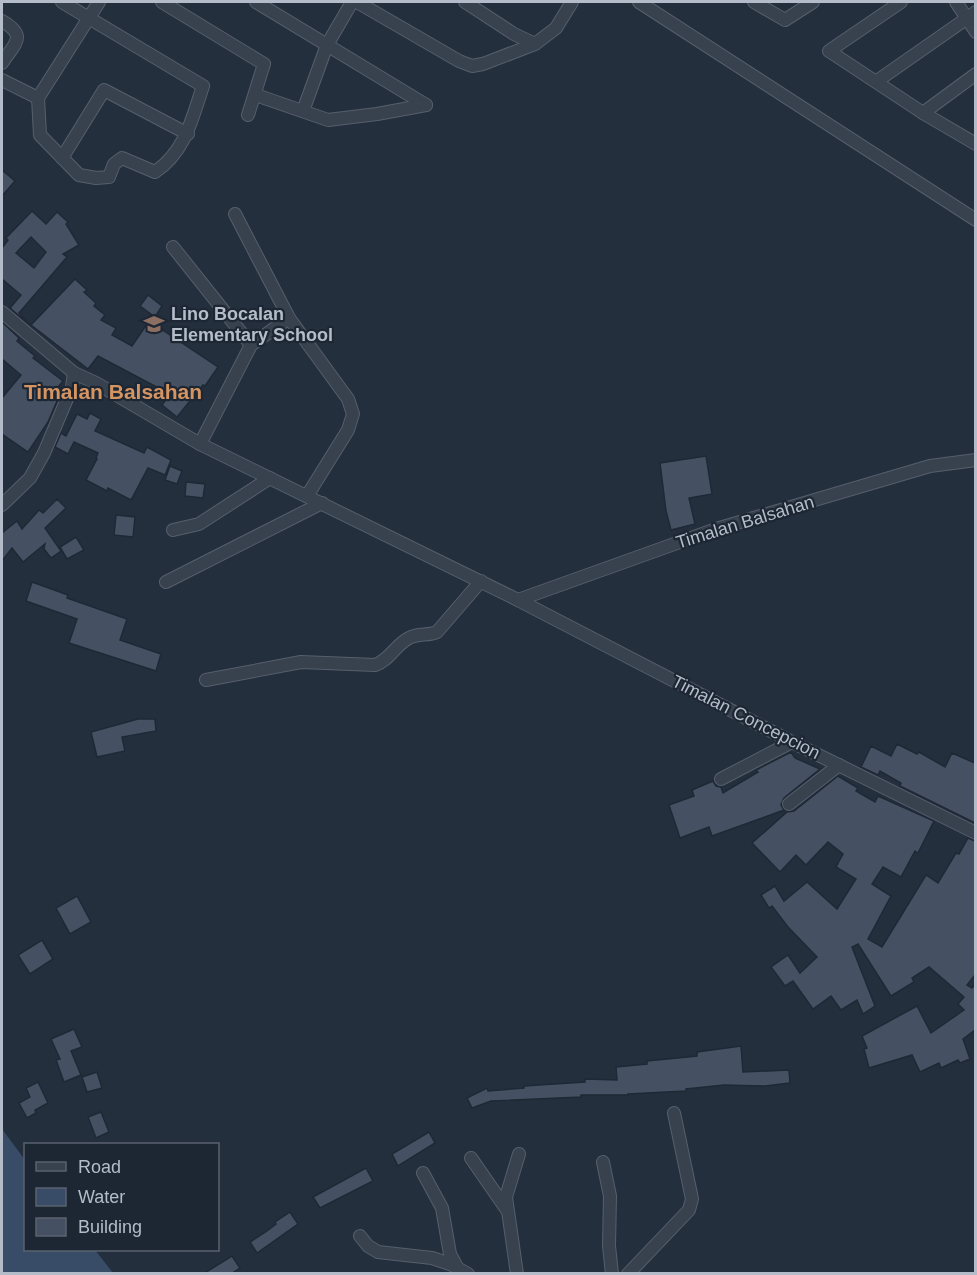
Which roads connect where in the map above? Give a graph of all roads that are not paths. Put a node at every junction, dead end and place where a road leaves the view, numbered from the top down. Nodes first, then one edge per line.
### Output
1 (62, 2) edge
2 (99, 2) edge
3 (162, 2) edge
4 (256, 2) edge
5 (354, 2) edge
6 (465, 2) edge
7 (572, 2) edge
8 (639, 2) edge
9 (754, 2) edge
10 (813, 2) edge
11 (901, 2) edge
12 (956, 2) edge
13 (482, 6) edge
14 (971, 15) edge
15 (88, 18) junction
16 (2, 21) edge
17 (975, 32) edge
18 (535, 44) junction
19 (327, 45) junction
20 (2, 63) edge
21 (975, 74) edge
22 (2, 80) edge
23 (877, 81) junction
24 (256, 95) junction
25 (38, 98) junction
26 (303, 111) junction
27 (923, 113) junction
28 (248, 115) dead end
29 (188, 134) junction
30 (974, 140) edge
31 (62, 158) junction
32 (235, 214) dead end
33 (975, 220) edge
34 (173, 247) dead end
35 (2, 312) edge
36 (289, 318) junction
37 (251, 345) junction
38 (74, 373) junction
39 (200, 444) junction
40 (975, 460) edge
41 (270, 478) junction
42 (307, 496) junction
43 (322, 503) junction
44 (2, 505) edge
45 (173, 530) dead end
46 (481, 581) junction
47 (166, 582) dead end
48 (518, 600) junction
49 (206, 680) dead end
50 (792, 742) junction
51 (839, 765) junction
52 (721, 779) dead end
53 (789, 804) dead end
54 (975, 833) edge
55 (674, 1113) dead end
56 (519, 1154) dead end
57 (471, 1158) dead end
58 (603, 1162) dead end
59 (423, 1173) dead end
60 (507, 1211) junction
61 (360, 1236) dead end
62 (463, 1272) edge
63 (516, 1274) edge
64 (612, 1274) edge
65 (628, 1274) edge

1 - 15 street
2 - 15 street
3 - 24 street
4 - 19 street
5 - 18 street
5 - 19 street
6 - 13 street
7 - 18 street
8 - 33 street
9 - 10 street
11 - 23 street
12 - 14 street
13 - 18 street
14 - 17 street
14 - 23 street
15 - 25 street
15 - 29 street
16 - 20 street
19 - 26 street
19 - 26 street
21 - 27 street
22 - 25 street
23 - 27 street
24 - 26 street
24 - 28 street
25 - 31 street
27 - 30 street
29 - 31 street
29 - 31 street
32 - 36 street
34 - 37 street
35 - 38 street, Timalan Concepcion
36 - 37 street
36 - 42 street
37 - 39 street
38 - 39 street, Timalan Concepcion
38 - 44 street
39 - 41 street, Timalan Concepcion
40 - 48 street, Timalan Balsahan
41 - 42 street, Timalan Concepcion
41 - 45 street
42 - 43 street, Timalan Concepcion
43 - 46 street, Timalan Concepcion
43 - 47 street
46 - 48 street, Timalan Concepcion
46 - 49 street
48 - 50 street, Timalan Concepcion
50 - 51 street, Timalan Concepcion
50 - 52 street
51 - 53 street
51 - 54 street, Timalan Concepcion
55 - 65 street
56 - 60 street
57 - 60 street
58 - 64 street
59 - 62 street
60 - 63 street
61 - 62 street

